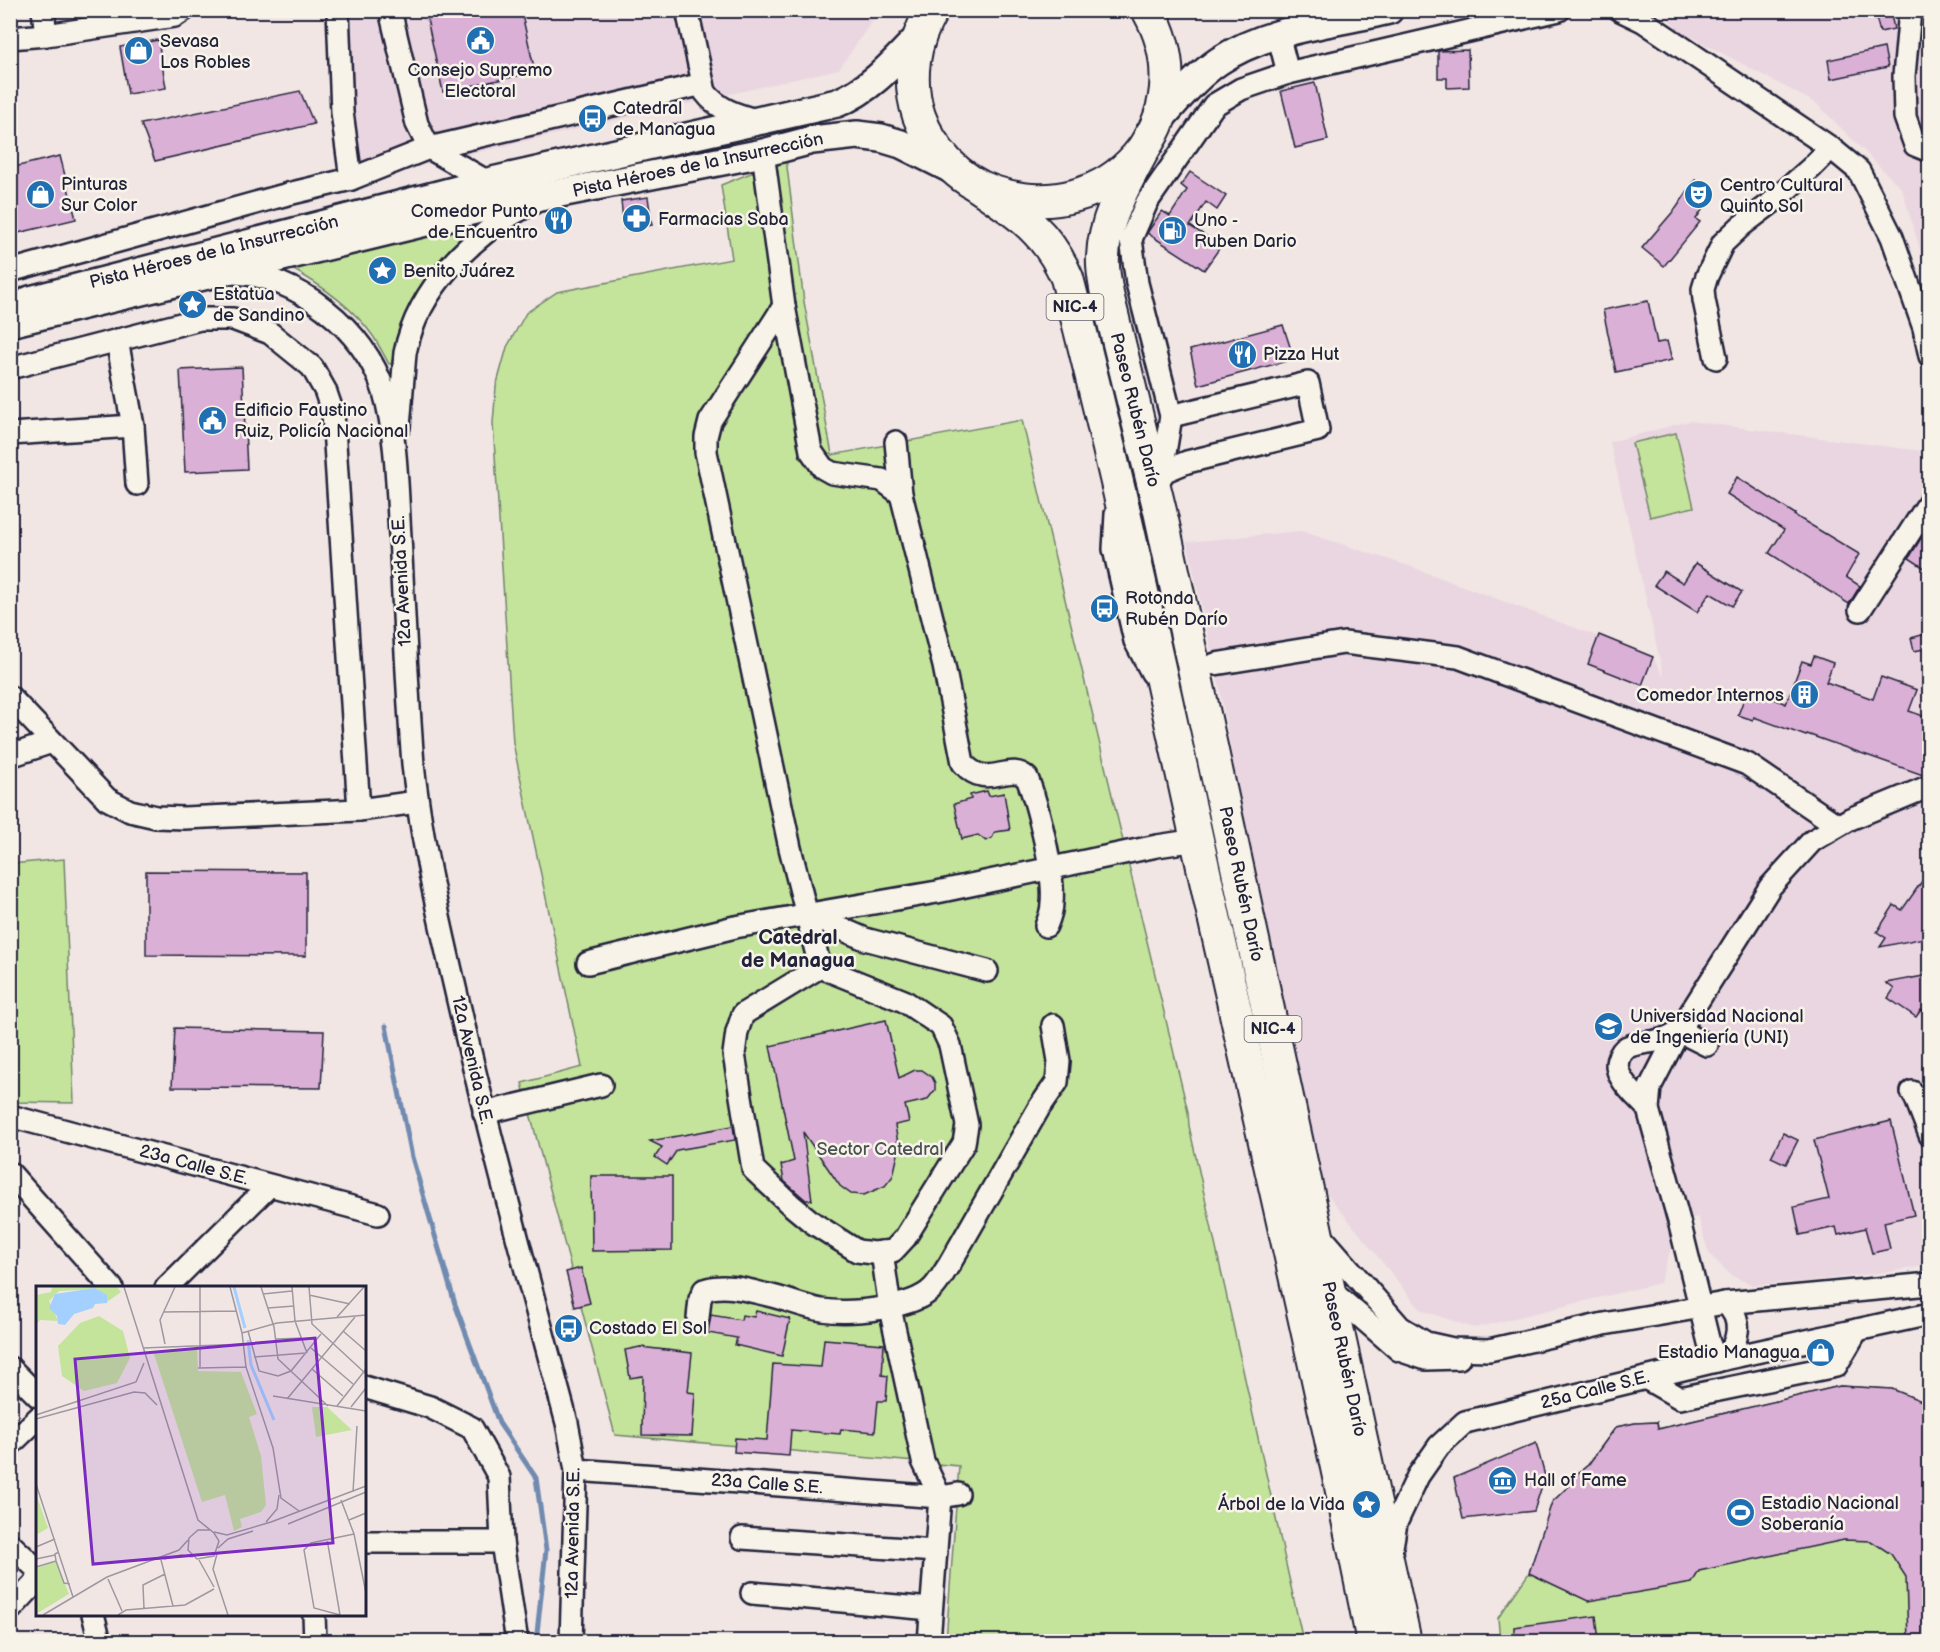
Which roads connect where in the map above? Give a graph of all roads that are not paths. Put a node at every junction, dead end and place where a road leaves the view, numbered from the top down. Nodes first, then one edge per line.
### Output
1 (43, 10) edge
2 (184, 10) edge
3 (338, 10) edge
4 (390, 10) edge
5 (687, 10) edge
6 (1148, 10) edge
7 (1389, 10) edge
8 (1559, 10) edge
9 (1620, 10) edge
10 (1910, 10) edge
11 (1646, 16) edge
12 (929, 17) edge
13 (1488, 19) edge
14 (1278, 34) junction
15 (46, 35) junction
16 (10, 38) edge
17 (1288, 73) junction
18 (703, 84) junction
19 (761, 121) junction
20 (1154, 129) junction
21 (429, 148) junction
22 (1831, 148) junction
23 (1929, 151) edge
24 (764, 153) junction
25 (351, 179) junction
26 (969, 180) junction
27 (488, 182) junction
28 (549, 195) junction
29 (10, 271) edge
30 (219, 273) junction
31 (1137, 282) junction
32 (784, 306) junction
33 (12, 318) edge
34 (1112, 320) junction
35 (117, 340) junction
36 (1929, 356) edge
37 (1716, 358) dead end
38 (10, 368) edge
39 (1171, 416) junction
40 (133, 426) junction
41 (10, 434) edge
42 (896, 442) dead end
43 (1148, 461) junction
44 (396, 473) junction
45 (137, 484) dead end
46 (901, 494) junction
47 (1929, 501) edge
48 (1160, 511) junction
49 (1860, 610) dead end
50 (1215, 664) dead end
51 (10, 697) edge
52 (52, 742) junction
53 (10, 756) edge
54 (1929, 786) edge
55 (417, 802) junction
56 (359, 810) junction
57 (1837, 825) junction
58 (1197, 840) junction
59 (1050, 869) junction
60 (806, 914) junction
61 (1046, 926) dead end
62 (588, 963) dead end
63 (820, 967) junction
64 (987, 970) dead end
65 (1053, 1025) dead end
66 (1679, 1031) junction
67 (1707, 1045) dead end
68 (1620, 1076) junction
69 (1655, 1076) junction
70 (601, 1085) dead end
71 (1912, 1092) dead end
72 (1648, 1109) junction
73 (484, 1113) junction
74 (10, 1116) edge
75 (1929, 1135) edge
76 (10, 1173) edge
77 (269, 1186) junction
78 (378, 1214) dead end
79 (1316, 1230) junction
80 (882, 1252) junction
81 (1929, 1284) edge
82 (111, 1286) edge
83 (167, 1286) edge
84 (1330, 1290) junction
85 (1725, 1303) junction
86 (1699, 1307) junction
87 (890, 1308) junction
88 (1929, 1314) edge
89 (698, 1318) dead end
90 (1857, 1330) junction
91 (1489, 1350) junction
92 (1721, 1360) junction
93 (10, 1368) edge
94 (1645, 1378) junction
95 (366, 1388) edge
96 (36, 1394) edge
97 (36, 1420) edge
98 (10, 1445) edge
99 (576, 1470) junction
100 (949, 1495) junction
101 (1346, 1503) junction
102 (742, 1538) dead end
103 (366, 1542) edge
104 (502, 1542) junction
105 (10, 1544) edge
106 (936, 1551) junction
107 (36, 1568) edge
108 (1389, 1571) junction
109 (36, 1582) edge
110 (752, 1593) dead end
111 (931, 1609) junction
112 (10, 1610) edge
113 (94, 1616) edge
114 (314, 1616) edge
115 (100, 1641) edge
116 (315, 1641) edge
117 (517, 1641) edge
118 (572, 1641) edge
119 (929, 1641) edge
120 (1373, 1641) edge
121 (1389, 1641) edge
122 (1405, 1641) edge

1 - 15 street
2 - 15 street
3 - 25 street
4 - 21 street
5 - 18 street
6 - 20 highway, NIC-4
7 - 14 main road
8 - 13 street
9 - 11 street
10 - 23 street
11 - 22 street
12 - 19 main road, Pista Héroes de la Insurrección
12 - 26 highway, NIC-4
13 - 17 street
14 - 17 street
14 - 20 main road
15 - 16 street
17 - 31 street
18 - 19 street
18 - 21 street
19 - 27 main road, Pista Héroes de la Insurrección
20 - 26 highway, NIC-4
20 - 34 highway, Paseo Rubén Darío / NIC-4
21 - 25 street
21 - 27 street
22 - 36 street
22 - 37 street
24 - 26 main road, Pista Héroes de la Insurrección
24 - 28 main road, Pista Héroes de la Insurrección
24 - 32 street
25 - 29 street
26 - 58 highway, Paseo Rubén Darío / NIC-4
27 - 33 main road, Pista Héroes de la Insurrección
28 - 30 main road, Pista Héroes de la Insurrección
28 - 44 street, 12a Avenida S.E.
30 - 33 main road, Pista Héroes de la Insurrección
30 - 44 street, 12a Avenida S.E.
31 - 34 street
31 - 39 street
32 - 46 street
32 - 60 street
34 - 43 highway, Paseo Rubén Darío / NIC-4
35 - 38 street
35 - 40 street
35 - 56 street
39 - 43 street
39 - 48 street
40 - 41 street
40 - 45 street
42 - 46 street
43 - 48 highway, Paseo Rubén Darío / NIC-4
44 - 55 street, 12a Avenida S.E.
46 - 59 street
47 - 49 street
48 - 79 highway, Paseo Rubén Darío / NIC-4
50 - 57 street
51 - 52 street
52 - 53 street
52 - 56 street
54 - 57 street
55 - 56 street
55 - 73 street, 12a Avenida S.E.
57 - 66 street
58 - 59 street
58 - 101 highway, Paseo Rubén Darío / NIC-4
59 - 60 street
59 - 61 street
60 - 62 street
60 - 63 street
60 - 64 street
63 - 80 street
63 - 80 street
65 - 87 street
66 - 67 street
66 - 68 street
66 - 69 street
68 - 69 street
68 - 72 street
69 - 72 street
70 - 73 street
71 - 75 street
72 - 86 street
73 - 99 street, 12a Avenida S.E.
74 - 77 street, 23a Calle S.E.
76 - 82 street
77 - 78 street, 23a Calle S.E.
77 - 83 street
79 - 84 highway, Paseo Rubén Darío / NIC-4
79 - 91 street
80 - 87 street
81 - 85 street
84 - 91 street
84 - 108 highway, Paseo Rubén Darío / NIC-4
85 - 86 street
85 - 92 street
86 - 91 street
86 - 92 street
87 - 89 street
87 - 100 street
88 - 90 street, 25a Calle S.E.
90 - 92 street, 25a Calle S.E.
90 - 94 street
92 - 94 street, 25a Calle S.E.
93 - 96 street
94 - 108 street, 25a Calle S.E.
95 - 104 street
97 - 98 street
99 - 100 street, 23a Calle S.E.
99 - 118 street, 12a Avenida S.E.
100 - 106 street
101 - 120 highway, Paseo Rubén Darío / NIC-4
101 - 121 highway
102 - 106 street
103 - 104 street
104 - 117 street
105 - 107 street
106 - 111 street
108 - 122 highway, Paseo Rubén Darío / NIC-4
109 - 112 street
110 - 111 street
111 - 119 street
113 - 115 street
114 - 116 street

